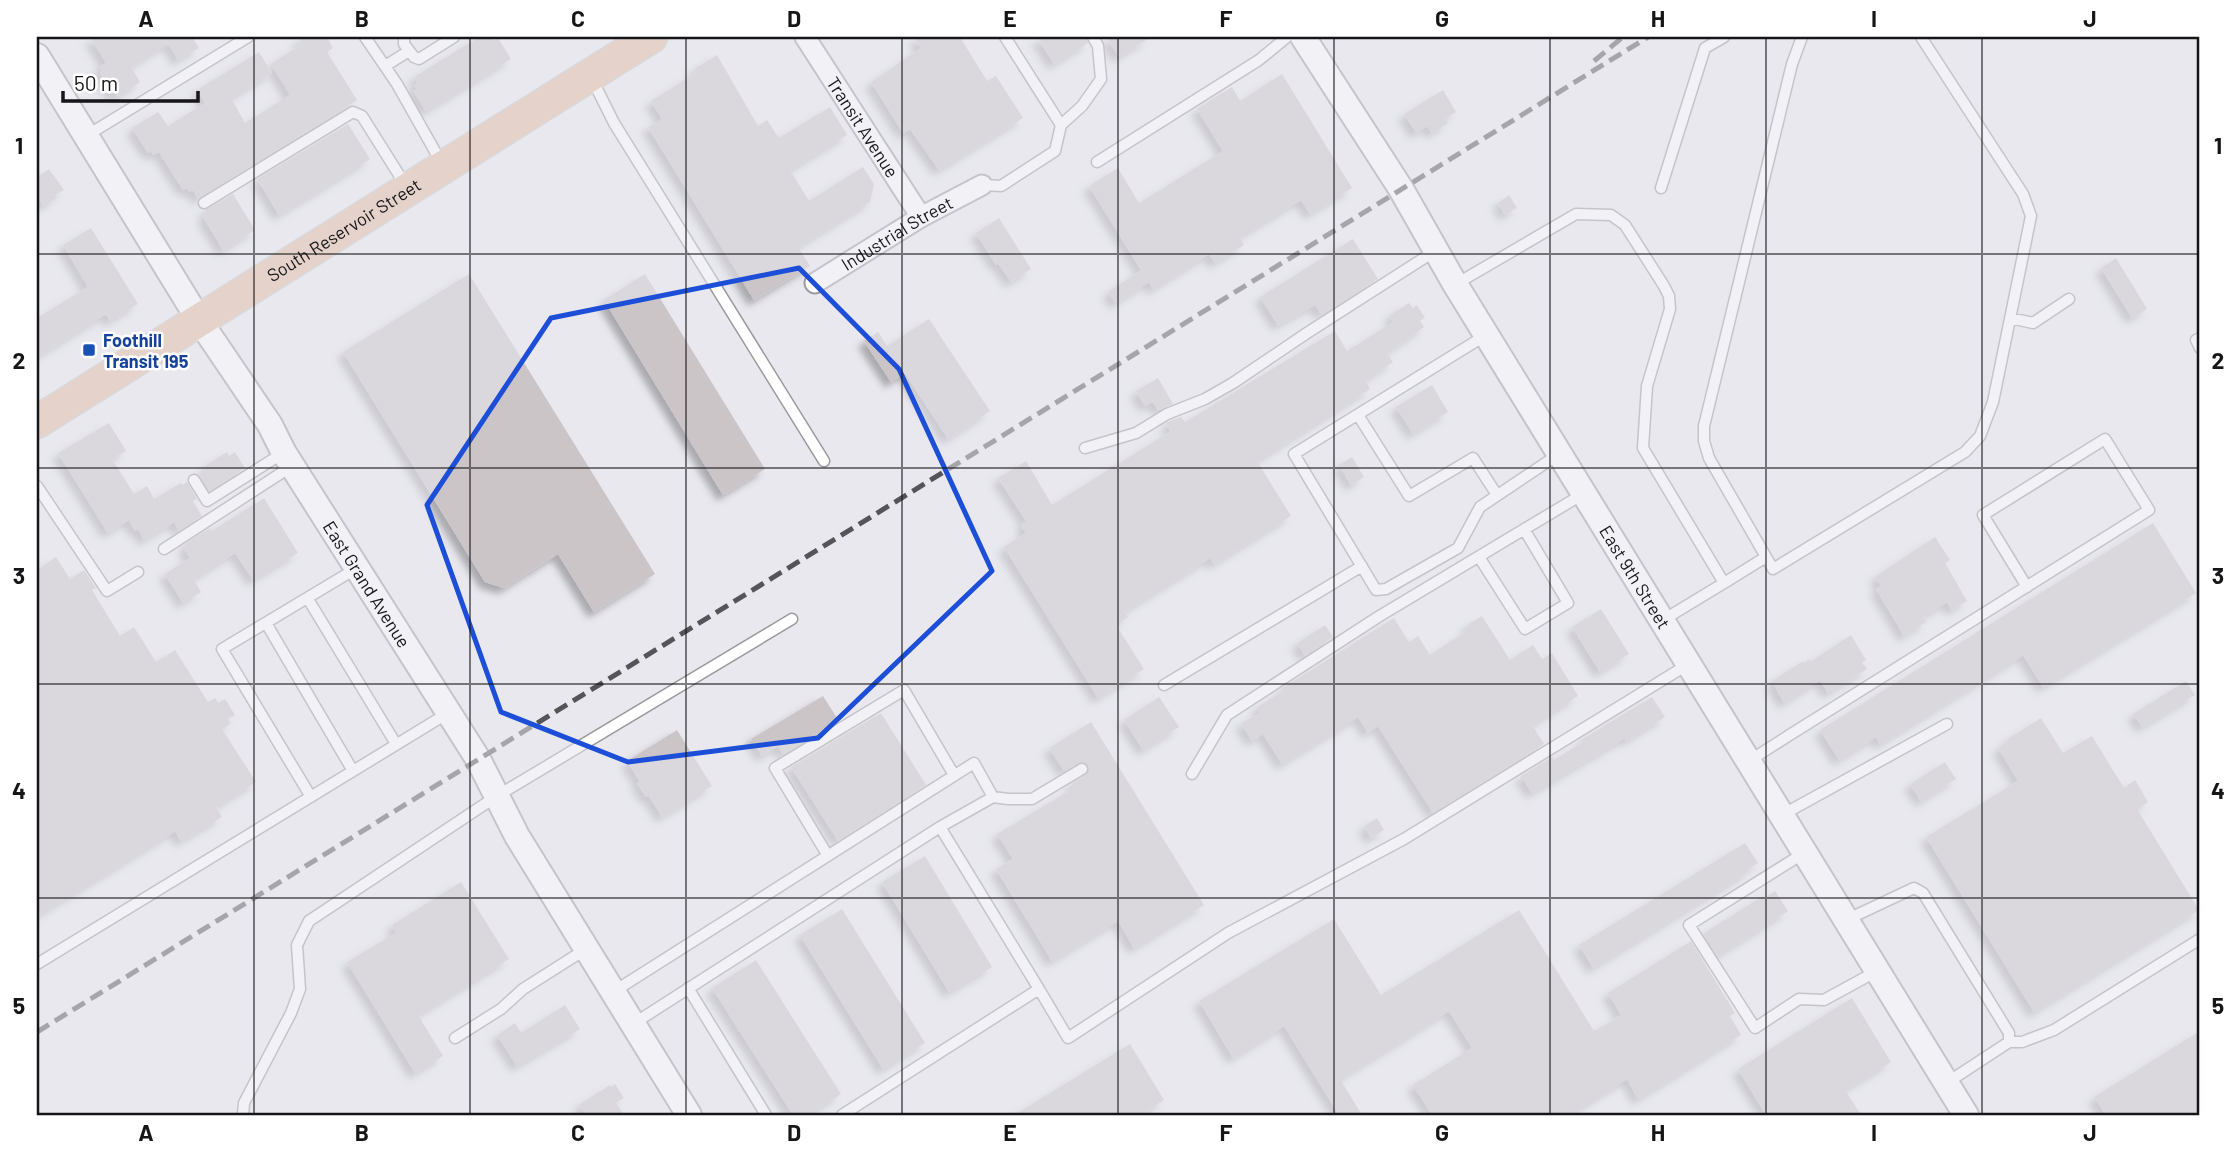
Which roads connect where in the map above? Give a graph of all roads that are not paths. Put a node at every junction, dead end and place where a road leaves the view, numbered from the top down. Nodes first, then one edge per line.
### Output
1 (248, 37) edge
2 (365, 37) edge
3 (404, 37) edge
4 (454, 37) edge
5 (805, 37) edge
6 (1005, 37) edge
7 (1093, 37) edge
8 (1287, 37) edge
9 (1303, 37) edge
10 (1724, 37) edge
11 (1802, 37) edge
12 (1921, 37) edge
13 (643, 39) edge
14 (409, 51) junction
15 (37, 56) edge
16 (385, 66) junction
17 (590, 75) junction
18 (1061, 125) junction
19 (86, 136) junction
20 (1097, 162) dead end
21 (444, 167) junction
22 (982, 185) joint
23 (1661, 188) dead end
24 (408, 189) junction
25 (204, 203) dead end
26 (921, 217) junction
27 (1436, 251) junction
28 (815, 283) dead end
29 (1455, 284) junction
30 (2069, 299) dead end
31 (2010, 318) junction
32 (199, 320) junction
33 (1486, 335) junction
34 (2200, 338) edge
35 (2200, 348) edge
36 (1358, 415) junction
37 (37, 422) edge
38 (1084, 448) dead end
39 (1560, 454) junction
40 (288, 459) junction
41 (824, 461) dead end
42 (194, 480) dead end
43 (37, 485) edge
44 (1584, 493) junction
45 (1497, 495) junction
46 (1524, 529) junction
47 (164, 549) dead end
48 (1479, 556) junction
49 (1766, 557) junction
50 (1362, 566) junction
51 (357, 568) junction
52 (138, 572) dead end
53 (1724, 583) junction
54 (2027, 587) junction
55 (308, 599) junction
56 (792, 619) dead end
57 (1662, 621) junction
58 (266, 624) junction
59 (1689, 665) junction
60 (1164, 685) dead end
61 (448, 713) junction
62 (1947, 724) dead end
63 (396, 744) junction
64 (1748, 761) junction
65 (1082, 769) dead end
66 (353, 771) junction
67 (1192, 774) dead end
68 (954, 775) junction
69 (497, 796) junction
70 (311, 797) junction
71 (993, 797) junction
72 (1781, 815) junction
73 (940, 827) junction
74 (1804, 853) junction
75 (828, 856) junction
76 (1846, 920) junction
77 (2200, 939) edge
78 (586, 949) junction
79 (37, 964) edge
80 (1877, 971) junction
81 (688, 988) junction
82 (1039, 989) junction
83 (613, 992) junction
84 (633, 1024) junction
85 (455, 1038) dead end
86 (2009, 1042) junction
87 (1946, 1083) junction
88 (243, 1115) edge
89 (689, 1115) edge
90 (766, 1115) edge
91 (842, 1115) edge
92 (1966, 1115) edge

1 - 19 lane
2 - 16 lane
3 - 14 lane
4 - 14 lane
5 - 26 street, Transit Avenue
6 - 18 lane
7 - 18 lane
8 - 20 lane
9 - 27 street, East 9th Street
10 - 23 lane
11 - 49 lane
12 - 31 lane
13 - 17 main road, South Reservoir Street
14 - 16 lane
15 - 19 street, East Grand Avenue
16 - 21 lane
17 - 21 main road, South Reservoir Street
17 - 41 lane
18 - 22 lane
19 - 32 street, East Grand Avenue
21 - 24 main road, South Reservoir Street
22 - 26 street, Industrial Street
24 - 25 lane
24 - 32 main road, South Reservoir Street
26 - 28 street, Industrial Street
27 - 29 street, East 9th Street
27 - 38 lane
29 - 33 street, East 9th Street
29 - 53 lane
30 - 31 lane
31 - 49 lane
32 - 37 main road, South Reservoir Street
32 - 40 street, East Grand Avenue
33 - 36 lane
33 - 39 street, East 9th Street
34 - 35 lane
36 - 45 lane
36 - 50 lane
39 - 44 street, East 9th Street
39 - 45 lane
40 - 42 lane
40 - 47 lane
40 - 51 street, East Grand Avenue
43 - 52 lane
44 - 46 lane
44 - 57 street, East 9th Street
45 - 50 lane
46 - 48 lane
46 - 48 lane
48 - 67 lane
49 - 53 lane
50 - 60 lane
51 - 55 lane
51 - 61 street, East Grand Avenue
53 - 57 lane
54 - 54 lane
54 - 64 lane
55 - 58 lane
55 - 63 lane
56 - 69 lane
57 - 59 street, East 9th Street
58 - 66 lane
58 - 70 lane
59 - 64 street, East 9th Street
59 - 82 lane
61 - 63 lane
61 - 69 street, East Grand Avenue
62 - 72 lane
63 - 66 lane
64 - 72 street, East 9th Street
65 - 71 lane
66 - 70 lane
68 - 71 lane
68 - 75 lane
68 - 75 lane
69 - 78 street, East Grand Avenue
69 - 88 lane
70 - 79 lane
71 - 73 lane
72 - 74 street, East 9th Street
73 - 81 lane
73 - 82 lane
74 - 76 street, East 9th Street
74 - 80 lane
75 - 83 lane
76 - 80 street, East 9th Street
76 - 86 lane
77 - 86 lane
78 - 83 street, East Grand Avenue
78 - 85 lane
80 - 87 street, East 9th Street
81 - 84 lane
81 - 90 lane
82 - 91 lane
83 - 84 street, East Grand Avenue
84 - 89 street, East Grand Avenue
86 - 87 lane
87 - 92 street, East 9th Street

